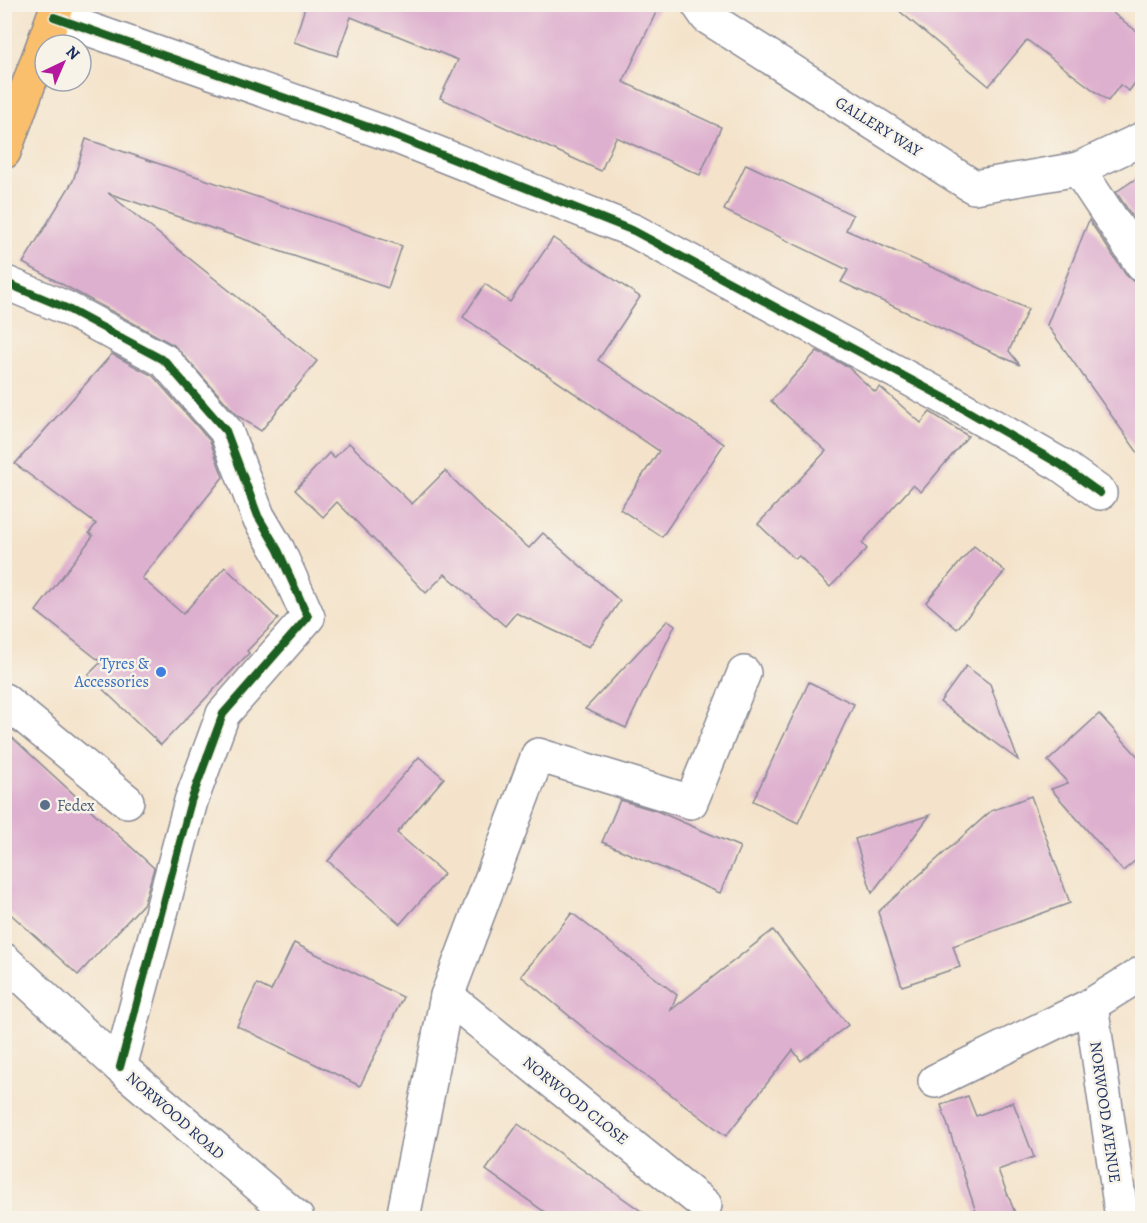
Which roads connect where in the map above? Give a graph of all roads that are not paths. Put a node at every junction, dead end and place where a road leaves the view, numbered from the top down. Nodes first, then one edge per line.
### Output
1 (698, 4) edge
2 (56, 11) edge
3 (15, 92) edge
4 (1143, 139) edge
5 (4, 152) edge
6 (1078, 169) junction
7 (1143, 265) edge
8 (4, 282) edge
9 (1100, 492) dead end
10 (744, 673) dead end
11 (4, 700) edge
12 (127, 801) dead end
13 (4, 960) edge
14 (1143, 973) edge
15 (447, 996) junction
16 (1091, 1005) junction
17 (120, 1067) junction
18 (935, 1081) dead end
19 (705, 1205) dead end
20 (297, 1218) edge
21 (403, 1218) edge
22 (1122, 1218) edge

1 - 6 street, GALLERY WAY
2 - 3 main road
2 - 9 street
3 - 5 main road
4 - 6 street, GALLERY WAY
6 - 7 street
8 - 17 street
10 - 15 street
11 - 12 street
13 - 17 street, NORWOOD ROAD
14 - 16 street
15 - 19 street, NORWOOD CLOSE
15 - 21 street
16 - 18 street
16 - 22 street, NORWOOD AVENUE
17 - 20 street, NORWOOD ROAD

